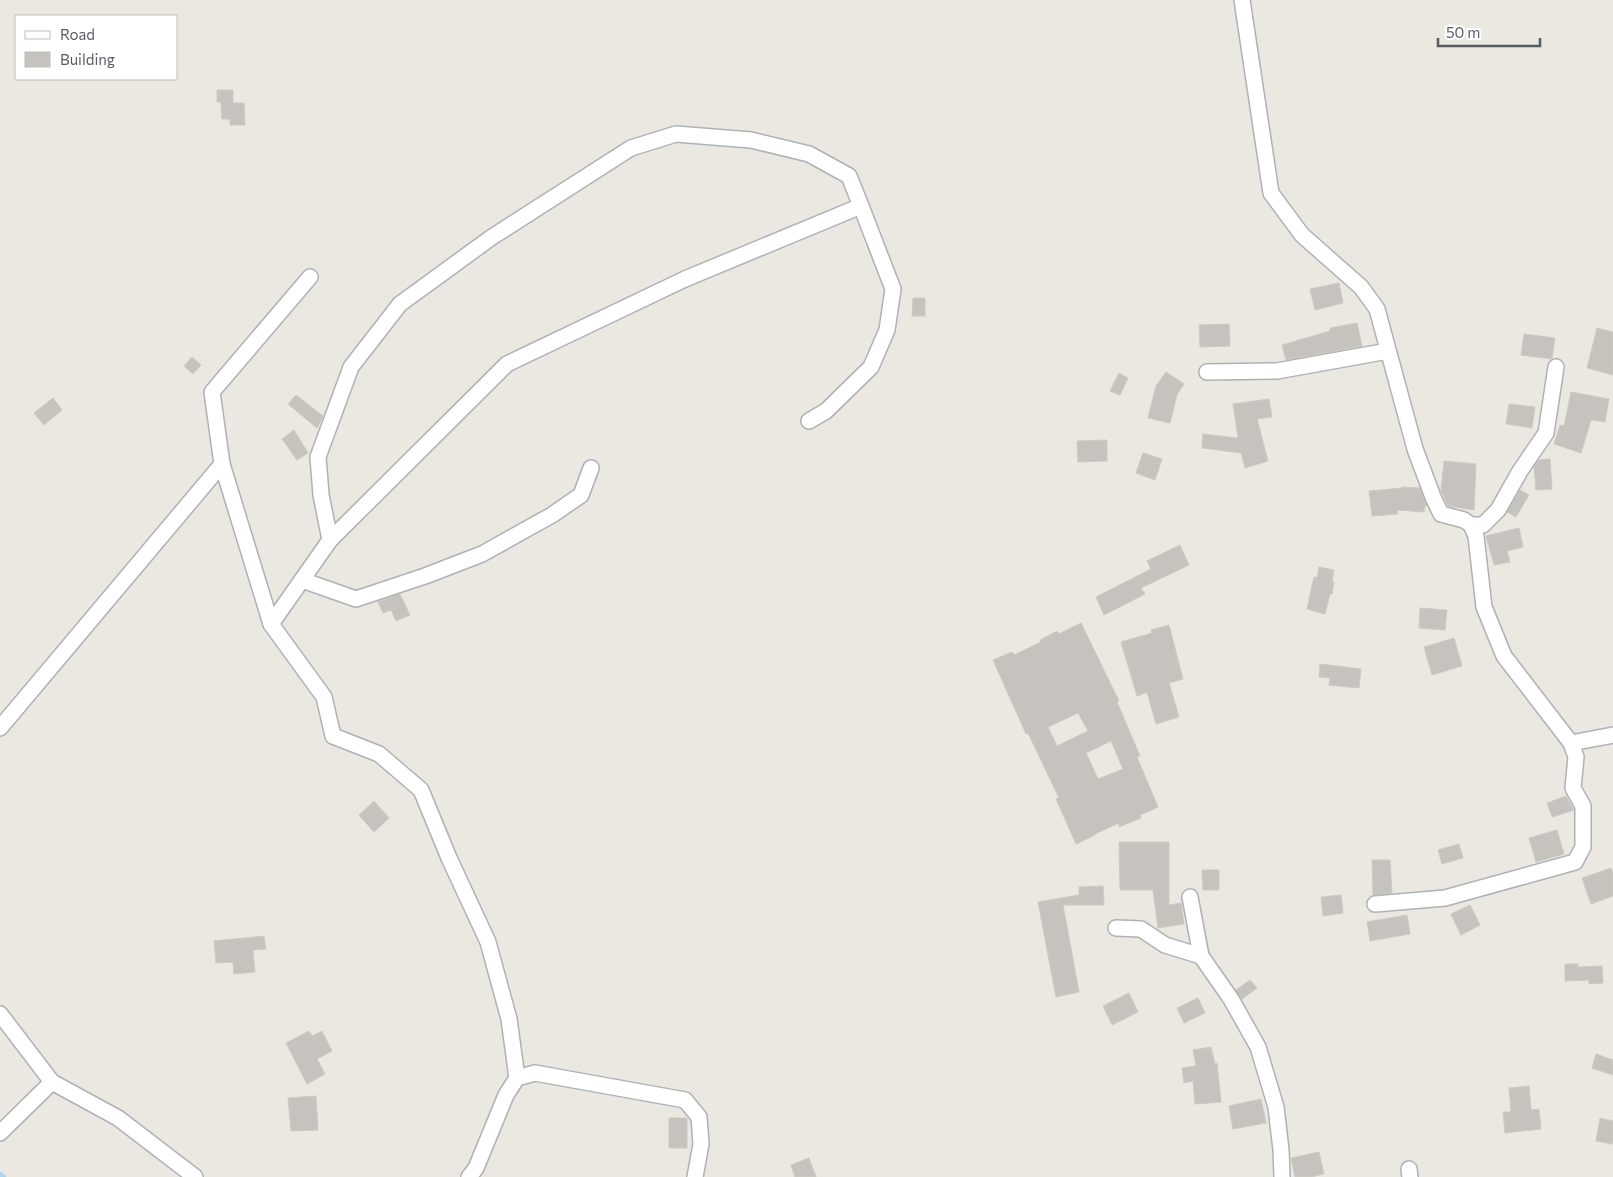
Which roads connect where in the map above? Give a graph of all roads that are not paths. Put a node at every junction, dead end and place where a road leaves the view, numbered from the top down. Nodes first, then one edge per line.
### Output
1 (1242, 0) edge
2 (861, 206) junction
3 (310, 277) dead end
4 (1388, 351) junction
5 (1556, 367) dead end
6 (1207, 372) dead end
7 (809, 421) dead end
8 (222, 464) junction
9 (591, 468) dead end
10 (1471, 525) junction
11 (330, 540) junction
12 (302, 580) junction
13 (271, 624) junction
14 (0, 728) edge
15 (1613, 735) edge
16 (1570, 742) junction
17 (1190, 897) dead end
18 (1375, 904) dead end
19 (1116, 928) dead end
20 (1201, 956) junction
21 (0, 1014) edge
22 (517, 1078) junction
23 (52, 1082) junction
24 (0, 1133) edge
25 (195, 1177) edge
26 (469, 1177) edge
27 (695, 1177) edge
28 (1282, 1177) edge

1 - 4 street
2 - 7 street
2 - 11 street
2 - 11 street
3 - 8 street
4 - 6 street
4 - 10 street
5 - 10 street
8 - 13 street
8 - 14 street
9 - 12 street
10 - 16 street
11 - 12 street
12 - 13 street
13 - 22 street
15 - 16 street
16 - 18 street
17 - 20 street
19 - 20 street
20 - 28 street
21 - 23 street
22 - 26 street
22 - 27 street
23 - 24 street
23 - 25 street

